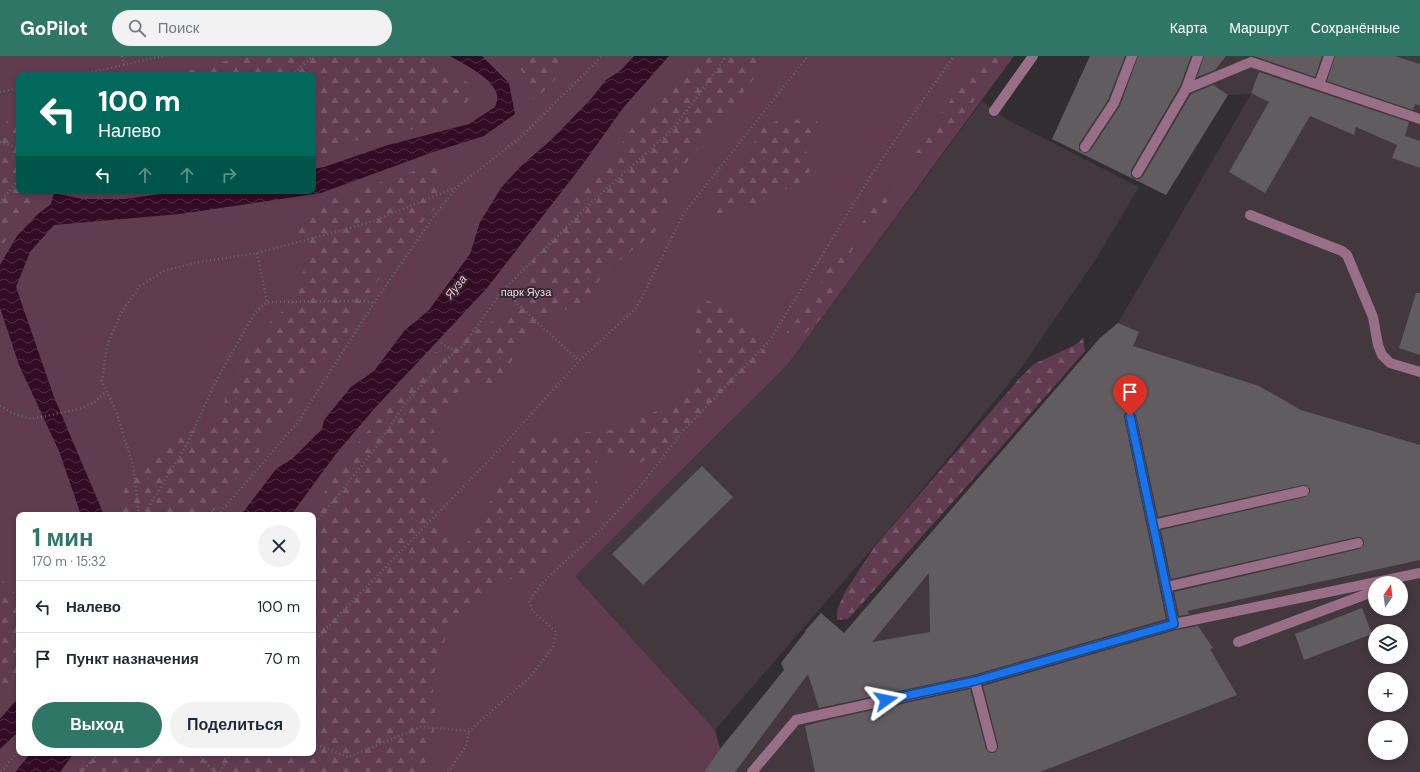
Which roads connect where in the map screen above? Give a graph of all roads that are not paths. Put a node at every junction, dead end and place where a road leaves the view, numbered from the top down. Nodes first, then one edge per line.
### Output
1 (1033, 56) edge
2 (1132, 56) edge
3 (1198, 56) edge
4 (1329, 56) edge
5 (1252, 59) edge
6 (1319, 85) junction
7 (1186, 89) junction
8 (994, 111) dead end
9 (1420, 119) edge
10 (1085, 147) dead end
11 (1137, 173) dead end
12 (1250, 215) dead end
13 (1420, 372) edge
14 (1130, 416) dead end
15 (1304, 491) dead end
16 (1153, 525) junction
17 (1358, 543) dead end
18 (1420, 574) edge
19 (1408, 579) edge
20 (1166, 587) junction
21 (1368, 595) edge
22 (1174, 624) junction
23 (1238, 642) dead end
24 (975, 681) junction
25 (992, 747) dead end
26 (752, 772) edge

1 - 8 street
2 - 10 street
3 - 7 street
4 - 6 street
5 - 6 street
5 - 7 street
6 - 9 street
7 - 11 street
12 - 13 street
14 - 16 street
15 - 16 street
16 - 20 street
17 - 20 street
18 - 19 street
18 - 22 street
20 - 22 street
21 - 23 street
22 - 24 street
24 - 25 street
24 - 26 street

